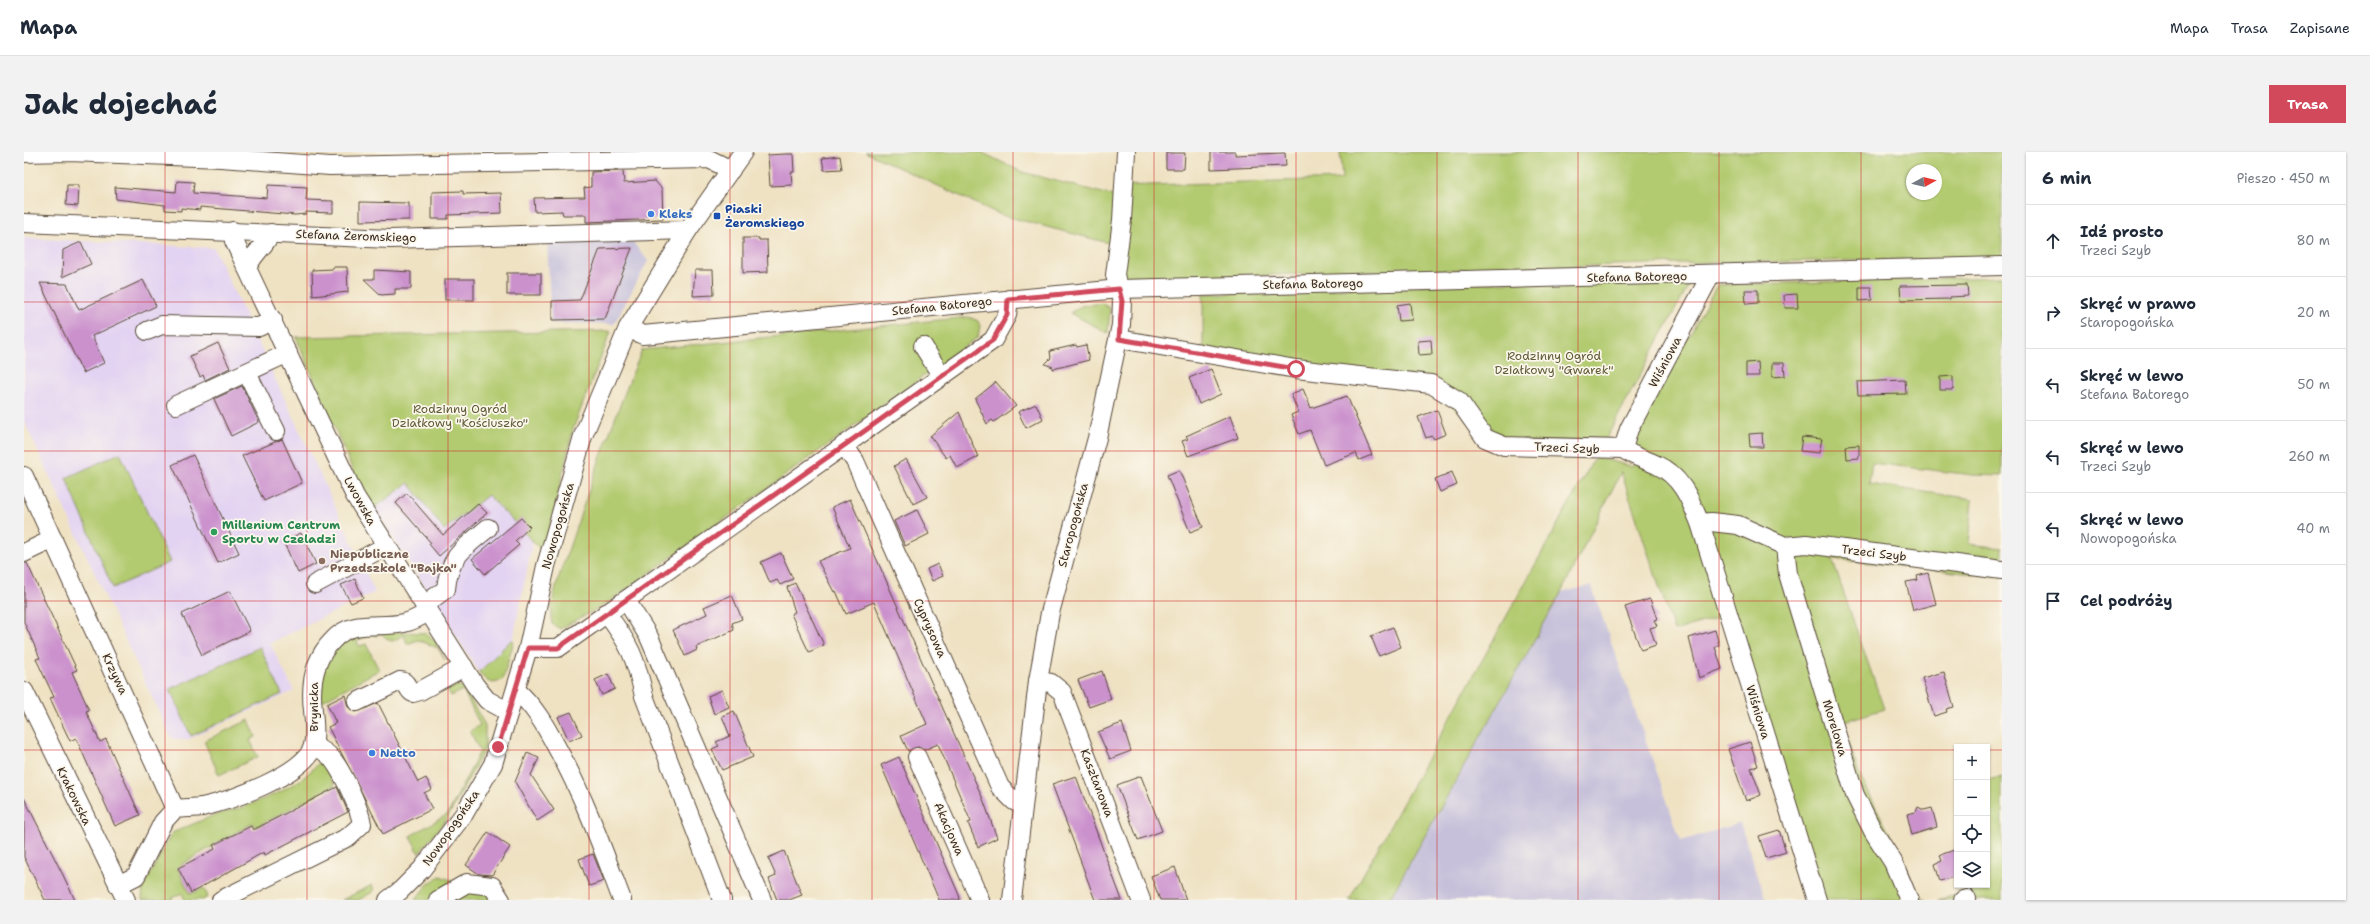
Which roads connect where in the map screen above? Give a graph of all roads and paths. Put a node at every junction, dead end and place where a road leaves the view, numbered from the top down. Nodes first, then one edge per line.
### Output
1 (743, 152) edge
2 (1126, 152) edge
3 (24, 153) edge
4 (731, 170) junction
5 (24, 223) edge
6 (688, 230) junction
7 (233, 231) junction
8 (271, 233) junction
9 (248, 266) junction
10 (2002, 266) edge
11 (1708, 275) junction
12 (1119, 289) junction
13 (1008, 299) junction
14 (273, 320) junction
15 (628, 328) junction
16 (147, 331) dead end
17 (1119, 339) junction
18 (923, 346) dead end
19 (288, 353) junction
20 (247, 373) junction
21 (941, 375) junction
22 (176, 405) dead end
23 (276, 431) dead end
24 (844, 445) junction
25 (1623, 449) junction
26 (24, 476) edge
27 (1700, 523) junction
28 (488, 528) dead end
29 (53, 539) junction
30 (386, 546) junction
31 (1786, 546) junction
32 (24, 553) edge
33 (2002, 570) edge
34 (315, 584) dead end
35 (626, 600) junction
36 (426, 608) junction
37 (606, 613) junction
38 (528, 648) junction
39 (464, 667) junction
40 (1038, 681) junction
41 (516, 690) junction
42 (24, 691) edge
43 (357, 702) dead end
44 (509, 712) junction
45 (313, 746) junction
46 (917, 757) dead end
47 (1022, 804) junction
48 (175, 809) junction
49 (122, 893) edge
50 (398, 897) edge
51 (221, 900) edge
52 (438, 900) edge
53 (501, 900) edge
54 (622, 900) edge
55 (722, 900) edge
56 (762, 900) edge
57 (980, 900) edge
58 (1012, 900) edge
59 (1141, 900) edge
60 (1817, 900) edge
61 (1909, 900) edge

1 - 4 street, Nowopogońska
2 - 12 street, Staropogońska
3 - 4 street
4 - 6 street, Nowopogońska
5 - 7 street, Stefana Żeromskiego
6 - 8 street, Stefana Żeromskiego
6 - 15 street, Nowopogońska
7 - 8 street, Stefana Żeromskiego
7 - 9 street, Lwowska
8 - 9 street
9 - 14 street, Lwowska
10 - 11 street, Stefana Batorego
11 - 12 street, Stefana Batorego
11 - 25 street, Wiśniowa
12 - 13 street, Stefana Batorego
12 - 17 street, Staropogońska
13 - 15 street, Stefana Batorego
13 - 21 street
14 - 16 street
14 - 19 street, Lwowska
15 - 38 street, Nowopogońska
17 - 25 street, Trzeci Szyb
17 - 40 street, Staropogońska
18 - 21 street
19 - 20 street
19 - 30 street, Lwowska
20 - 22 street
20 - 23 street
21 - 24 street
24 - 35 street
24 - 47 street, Cyprysowa
25 - 27 street
26 - 29 street, Krzywa
27 - 31 street, Trzeci Szyb
27 - 60 street, Wiśniowa
28 - 36 street, Brynicka
29 - 32 street
29 - 48 street, Krzywa
30 - 34 street
30 - 36 street, Lwowska
31 - 33 street, Trzeci Szyb
31 - 61 street, Morelowa
35 - 37 street
35 - 56 street
36 - 39 street, Lwowska
36 - 45 street, Brynicka
37 - 38 street
37 - 55 street
38 - 41 street, Nowopogońska
39 - 43 street
39 - 44 street, Lwowska
40 - 47 street, Staropogońska
40 - 59 street, Kasztanowa
41 - 44 street, Nowopogońska
41 - 54 street
42 - 49 street, Krakowska
44 - 50 street, Nowopogońska
45 - 48 street, Brynicka
45 - 51 street
46 - 57 street, Akacjowa
47 - 58 street, Staropogońska
48 - 49 street
52 - 53 street

